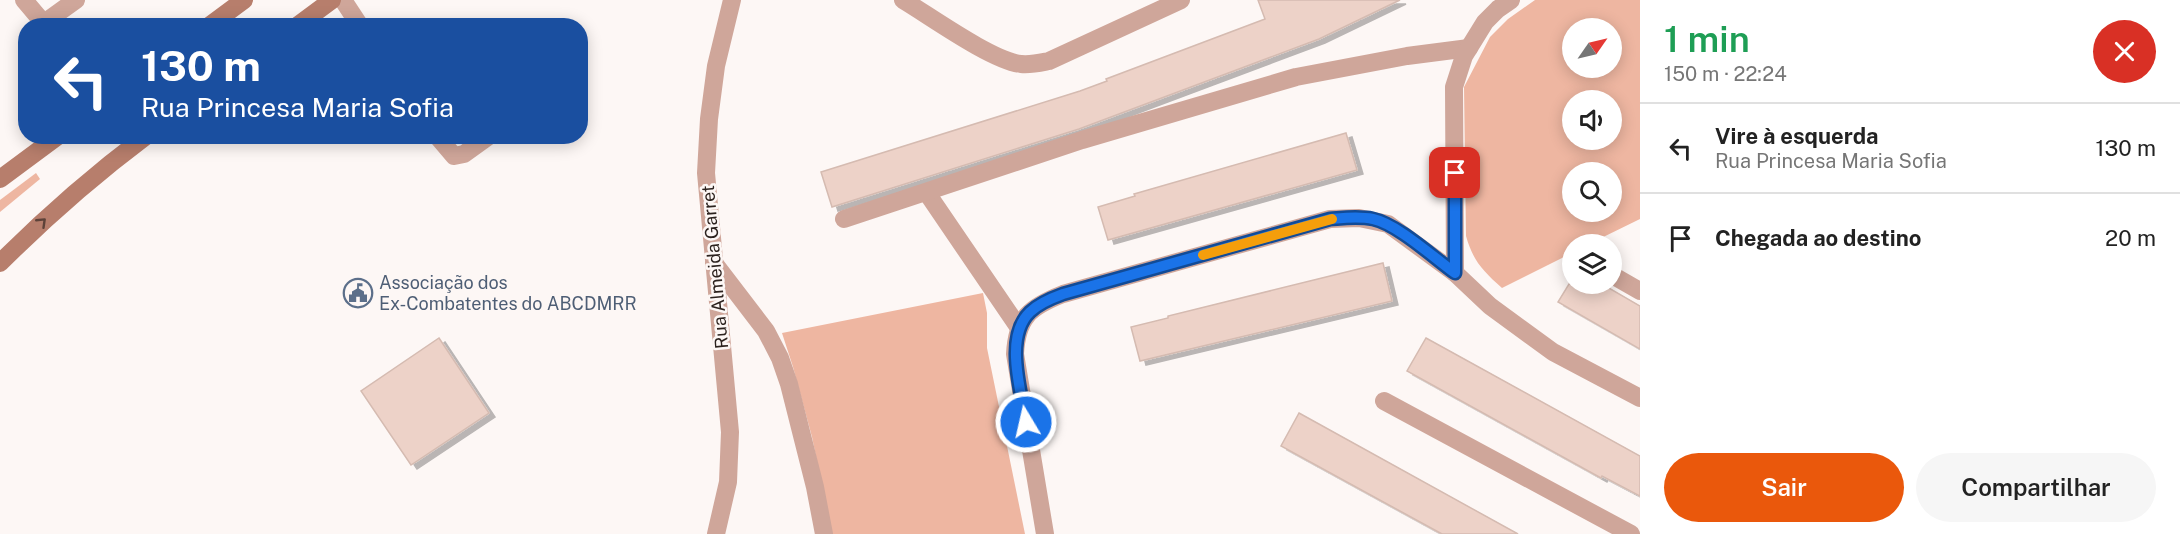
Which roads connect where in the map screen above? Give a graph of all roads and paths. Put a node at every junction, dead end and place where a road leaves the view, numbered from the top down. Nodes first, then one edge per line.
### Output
1 (24, 0) edge
2 (76, 0) edge
3 (244, 0) edge
4 (332, 0) edge
5 (343, 0) edge
6 (732, 0) edge
7 (903, 0) edge
8 (1181, 0) edge
9 (1511, 0) edge
10 (40, 18) edge
11 (53, 18) edge
12 (220, 18) edge
13 (308, 18) edge
14 (355, 18) edge
15 (1469, 48) junction
16 (47, 144) edge
17 (135, 144) edge
18 (443, 144) edge
19 (478, 144) edge
20 (0, 179) edge
21 (927, 193) junction
22 (844, 219) dead end
23 (0, 262) edge
24 (712, 262) junction
25 (1455, 273) junction
26 (1622, 281) edge
27 (1640, 291) edge
28 (1018, 328) junction
29 (1640, 398) edge
30 (1384, 401) dead end
31 (716, 534) edge
32 (824, 534) edge
33 (1045, 534) edge
34 (1631, 534) edge

1 - 10 street
2 - 11 street
3 - 12 main road
4 - 13 main road
5 - 14 street
6 - 24 street, Rua Almeida Garret
7 - 8 street
9 - 15 street
15 - 21 street
15 - 25 street
16 - 20 main road
23 -> 17 main road
18 - 19 street
21 - 22 street
21 - 28 street
24 - 31 street, Rua Almeida Garret
24 - 32 street
25 - 28 street
25 - 29 street
26 - 27 street
28 - 33 street
30 - 34 street

